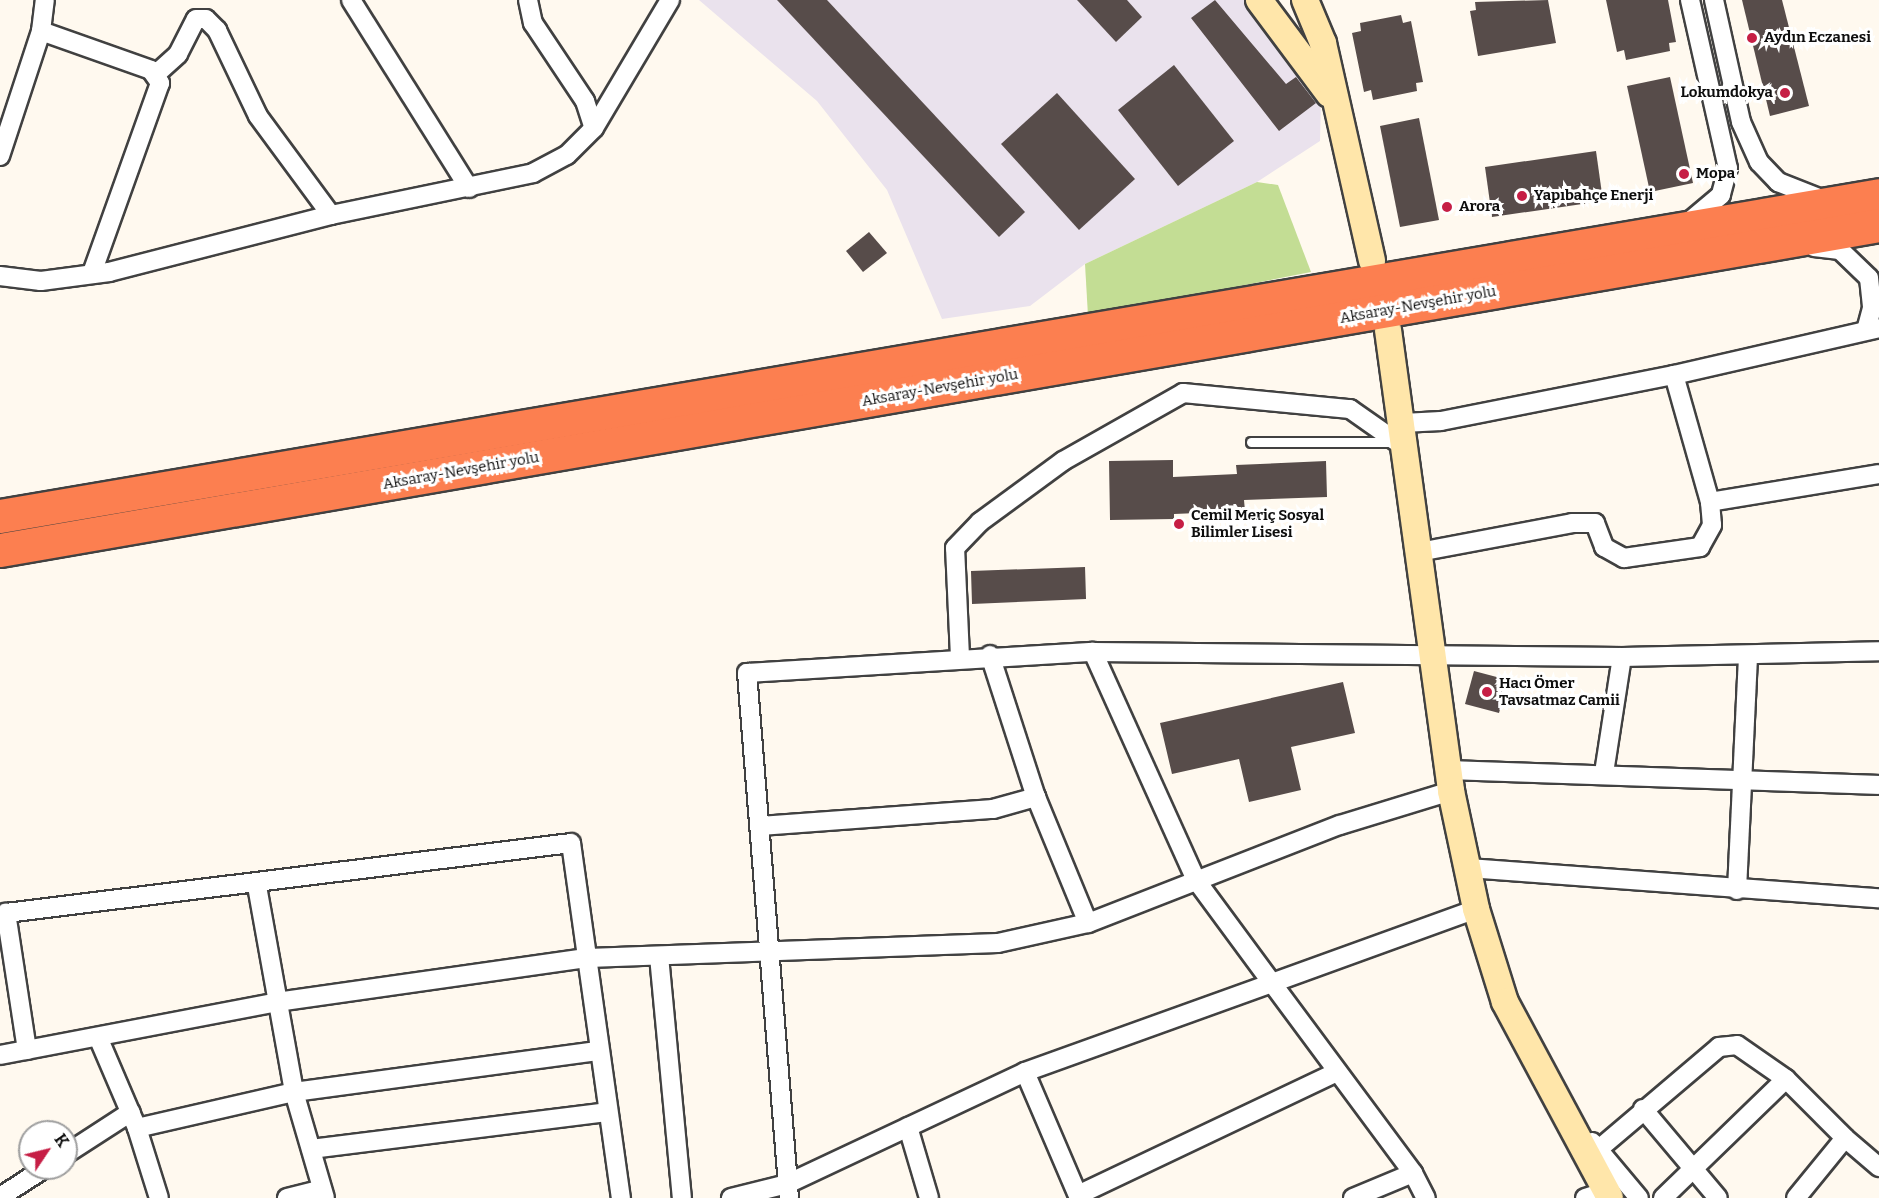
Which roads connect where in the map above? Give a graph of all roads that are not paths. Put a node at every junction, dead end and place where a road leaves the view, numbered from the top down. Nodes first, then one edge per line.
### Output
1 (45, 0) edge
2 (351, 0) edge
3 (528, 0) edge
4 (670, 0) edge
5 (1259, 0) edge
6 (1305, 0) edge
7 (1689, 0) edge
8 (1713, 0) edge
9 (41, 31) junction
10 (155, 75) junction
11 (1336, 104) junction
12 (594, 128) junction
13 (0, 156) edge
14 (469, 189) junction
15 (1879, 195) edge
16 (1831, 203) junction
17 (331, 215) junction
18 (1879, 225) edge
19 (1682, 227) junction
20 (1725, 252) junction
21 (1372, 261) dead end
22 (92, 273) junction
23 (0, 276) edge
24 (1879, 307) edge
25 (1872, 329) edge
26 (1388, 330) dead end
27 (1674, 375) junction
28 (1404, 435) junction
29 (1251, 442) dead end
30 (1879, 474) edge
31 (1710, 502) junction
32 (0, 516) edge
33 (0, 550) edge
34 (1419, 552) junction
35 (1879, 651) edge
36 (1093, 652) junction
37 (1432, 653) junction
38 (990, 655) junction
39 (1748, 655) junction
40 (960, 657) junction
41 (1622, 657) junction
42 (1604, 773) junction
43 (1451, 780) junction
44 (1741, 782) junction
45 (1879, 785) edge
46 (1036, 797) junction
47 (760, 826) junction
48 (1467, 867) junction
49 (1196, 880) junction
50 (257, 886) junction
51 (1737, 890) junction
52 (1879, 898) edge
53 (1476, 909) junction
54 (1088, 923) junction
55 (768, 952) junction
56 (659, 956) junction
57 (588, 958) junction
58 (1272, 983) junction
59 (277, 1002) junction
60 (99, 1037) junction
61 (27, 1050) junction
62 (599, 1051) junction
63 (0, 1055) edge
64 (1025, 1072) junction
65 (1337, 1072) junction
66 (1786, 1079) junction
67 (294, 1092) junction
68 (1643, 1109) junction
69 (607, 1112) junction
70 (134, 1120) junction
71 (908, 1127) junction
72 (1577, 1130) junction
73 (1845, 1138) junction
74 (78, 1148) edge
75 (1600, 1148) junction
76 (311, 1149) junction
77 (1879, 1167) edge
78 (1693, 1168) junction
79 (1413, 1173) junction
80 (26, 1180) edge
81 (788, 1191) edge
82 (323, 1194) edge
83 (1078, 1196) edge
84 (1600, 1196) edge
85 (0, 1197) edge
86 (159, 1198) edge
87 (287, 1198) edge
88 (621, 1198) edge
89 (682, 1198) edge
90 (731, 1198) edge
91 (929, 1198) edge
92 (1353, 1198) edge
93 (1426, 1198) edge
94 (1639, 1198) edge
95 (1663, 1198) edge
96 (1718, 1198) edge
97 (1796, 1198) edge

1 - 9 street
2 - 14 street
3 - 12 street
4 - 12 street
5 - 11 street
6 - 11 street
7 - 19 street
8 - 16 street
9 - 10 street
9 - 13 street
10 - 17 street
10 - 22 street
11 - 21 street
12 - 14 street
14 - 17 street
15 - 16 highway
16 - 19 highway
17 - 22 street
18 - 20 highway, Aksaray-Nevşehir yolu
19 - 32 highway
20 - 25 street
20 - 33 highway, Aksaray-Nevşehir yolu
22 - 23 street
24 - 25 street
25 - 27 street
26 - 28 street
27 - 28 street
27 - 31 street
28 - 29 lane
28 - 34 street
28 - 40 street
30 - 31 street
31 - 34 street
34 - 37 street
35 - 39 street
36 - 37 street
36 - 38 street
36 - 49 street
37 - 41 street
37 - 43 street
38 - 40 street
38 - 46 street
39 - 41 street
39 - 44 street
40 - 47 street
41 - 42 street
42 - 43 street
42 - 44 street
43 - 48 street
43 - 49 street
44 - 45 street
44 - 51 street
46 - 47 street
46 - 54 street
47 - 55 street
48 - 51 street
48 - 53 street
49 - 54 street
49 - 58 street
50 - 57 street
50 - 59 street
50 - 61 street
51 - 52 street
53 - 58 street
53 - 72 street
54 - 55 street
55 - 56 street
55 - 81 street
56 - 57 street
56 - 89 street
57 - 59 street
57 - 62 street
58 - 64 street
58 - 65 street
59 - 60 street
59 - 67 street
60 - 61 street
60 - 70 street
61 - 63 street
62 - 67 street
62 - 69 street
64 - 71 street
64 - 83 street
65 - 79 street
65 - 83 street
66 - 68 street
66 - 73 street
66 - 78 street
67 - 70 street
67 - 76 street
68 - 75 street
68 - 78 street
69 - 76 street
69 - 88 street
70 - 74 street
70 - 86 street
71 - 81 street
71 - 91 street
72 - 75 street
72 - 84 street
73 - 77 street
73 - 97 street
75 - 94 street
76 - 82 street
78 - 95 street
78 - 96 street
79 - 92 street
79 - 93 street
80 - 85 street
81 - 90 street
82 - 87 street

